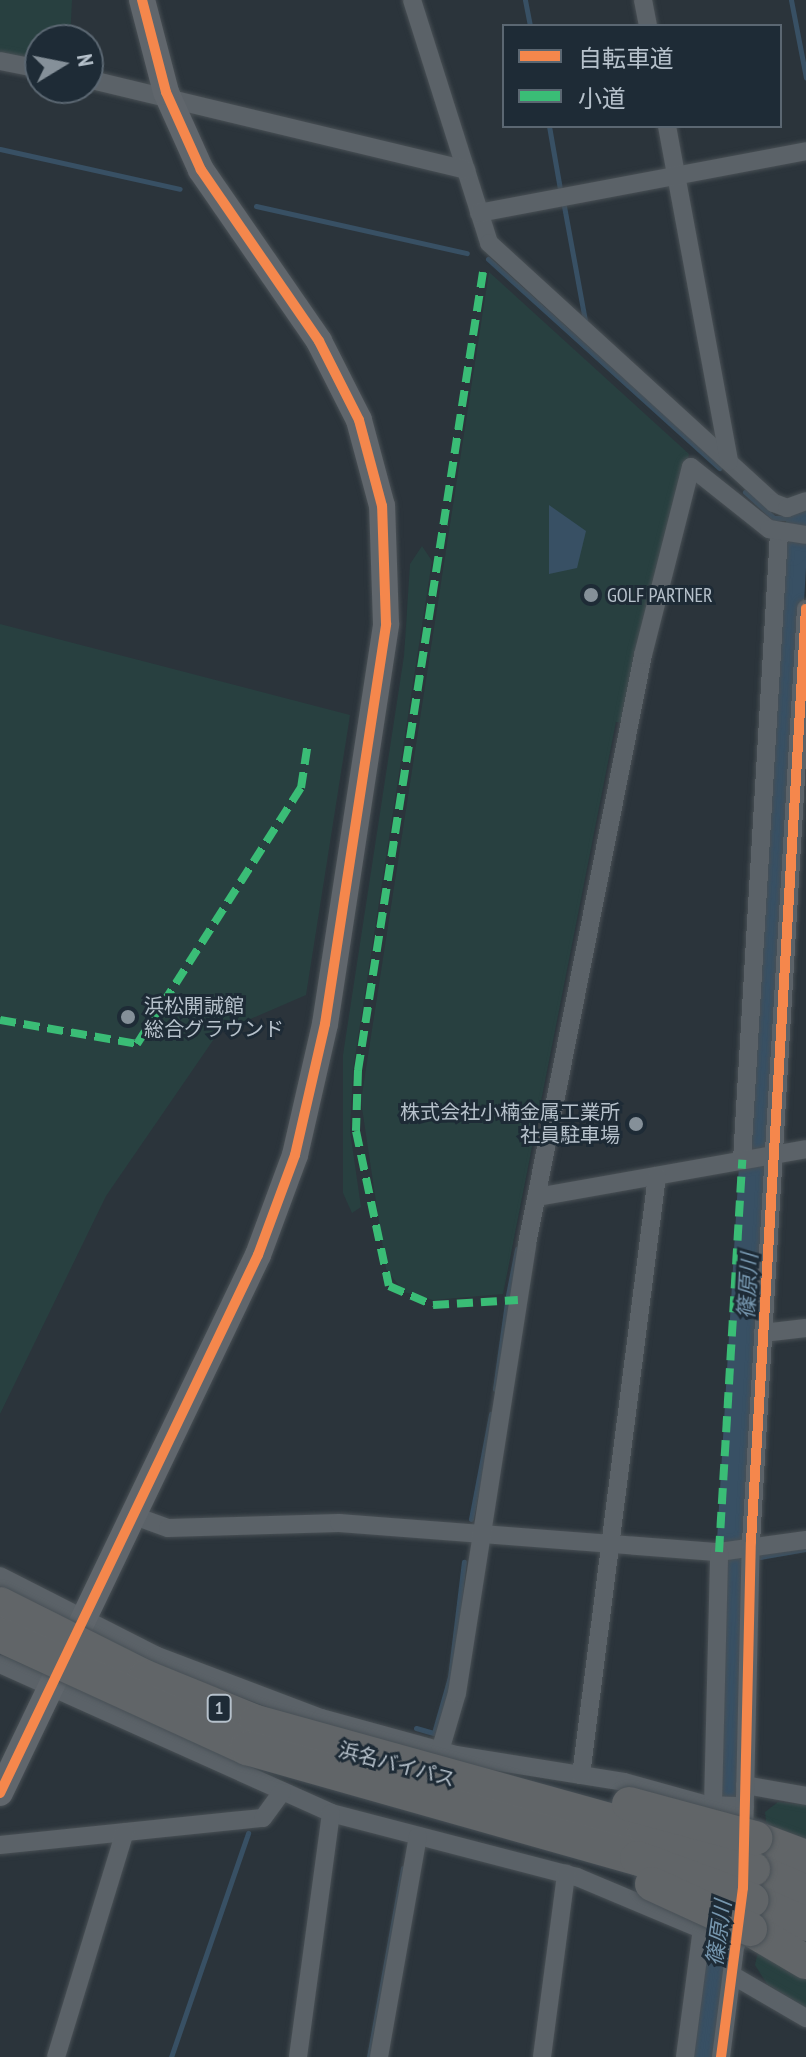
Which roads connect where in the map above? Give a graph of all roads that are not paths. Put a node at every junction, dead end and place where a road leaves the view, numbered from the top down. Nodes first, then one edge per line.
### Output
1 (142, 0) edge
2 (412, 0) edge
3 (643, 0) edge
4 (648, 24) edge
5 (0, 61) edge
6 (24, 66) edge
7 (104, 83) edge
8 (169, 98) junction
9 (667, 128) edge
10 (806, 151) edge
11 (466, 170) junction
12 (676, 175) junction
13 (479, 213) junction
14 (735, 466) junction
15 (724, 489) junction
16 (806, 501) edge
17 (793, 534) edge
18 (806, 609) edge
19 (806, 1149) edge
20 (770, 1155) junction
21 (744, 1160) junction
22 (657, 1176) junction
23 (537, 1197) junction
24 (806, 1328) edge
25 (763, 1333) junction
26 (132, 1515) junction
27 (476, 1536) junction
28 (806, 1540) edge
29 (612, 1545) junction
30 (747, 1550) junction
31 (721, 1552) junction
32 (0, 1576) edge
33 (0, 1604) edge
34 (81, 1620) junction
35 (0, 1635) edge
36 (0, 1664) edge
37 (48, 1689) junction
38 (420, 1746) junction
39 (573, 1774) junction
40 (445, 1779) junction
41 (745, 1785) junction
42 (282, 1792) junction
43 (0, 1793) edge
44 (806, 1796) edge
45 (709, 1804) junction
46 (741, 1806) junction
47 (331, 1813) junction
48 (399, 1831) junction
49 (125, 1832) junction
50 (418, 1836) junction
51 (0, 1845) edge
52 (806, 1857) edge
53 (558, 1872) junction
54 (806, 1892) edge
55 (746, 1903) junction
56 (806, 1924) edge
57 (699, 1926) junction
58 (806, 1962) edge
59 (732, 1975) junction
60 (806, 2018) edge
61 (56, 2057) edge
62 (298, 2057) edge
63 (379, 2057) edge
64 (542, 2057) edge
65 (685, 2057) edge
66 (721, 2057) edge

1 - 8 street
2 - 11 street
3 - 4 street
5 - 6 street
7 - 8 street
8 - 11 street
8 - 26 street
9 - 12 street
10 - 12 street
11 - 13 street
12 - 13 street
12 - 14 street
13 - 14 street
14 - 15 street
14 - 16 street
15 - 17 street
15 - 23 street
17 - 21 street
18 - 20 street
19 - 20 street
20 - 21 street
20 - 25 street
21 - 22 street
22 - 23 street
22 - 29 street
23 - 27 street
24 - 25 street
25 - 30 street
26 - 27 street
26 - 34 street
27 - 29 street
27 - 40 street
28 - 30 street
29 - 31 street
29 - 39 street
30 - 31 street
30 - 41 street
31 - 45 street
32 - 34 street
33 - 40 highway, 浜名バイパス / 1, bridge
34 - 37 street
34 - 38 street
35 - 40 highway, 浜名バイパス / 1, bridge
36 - 37 street
37 - 42 street
37 - 43 street
38 - 40 street
38 - 48 street
39 - 40 street
39 - 45 street
39 - 53 street
40 - 55 highway, bridge
40 - 55 highway, bridge
41 - 44 street
41 - 46 street
42 - 47 street
42 - 49 street
45 - 46 street
45 - 57 street
46 - 55 street
47 - 48 street
47 - 62 street
48 - 50 street
49 - 51 street
49 - 61 street
50 - 53 street
50 - 63 street
52 - 55 highway
53 - 57 street
53 - 64 street
54 - 55 highway
55 - 56 highway
55 - 57 street
55 - 58 highway
55 - 59 street
57 - 65 street
59 - 60 street
59 - 66 street

